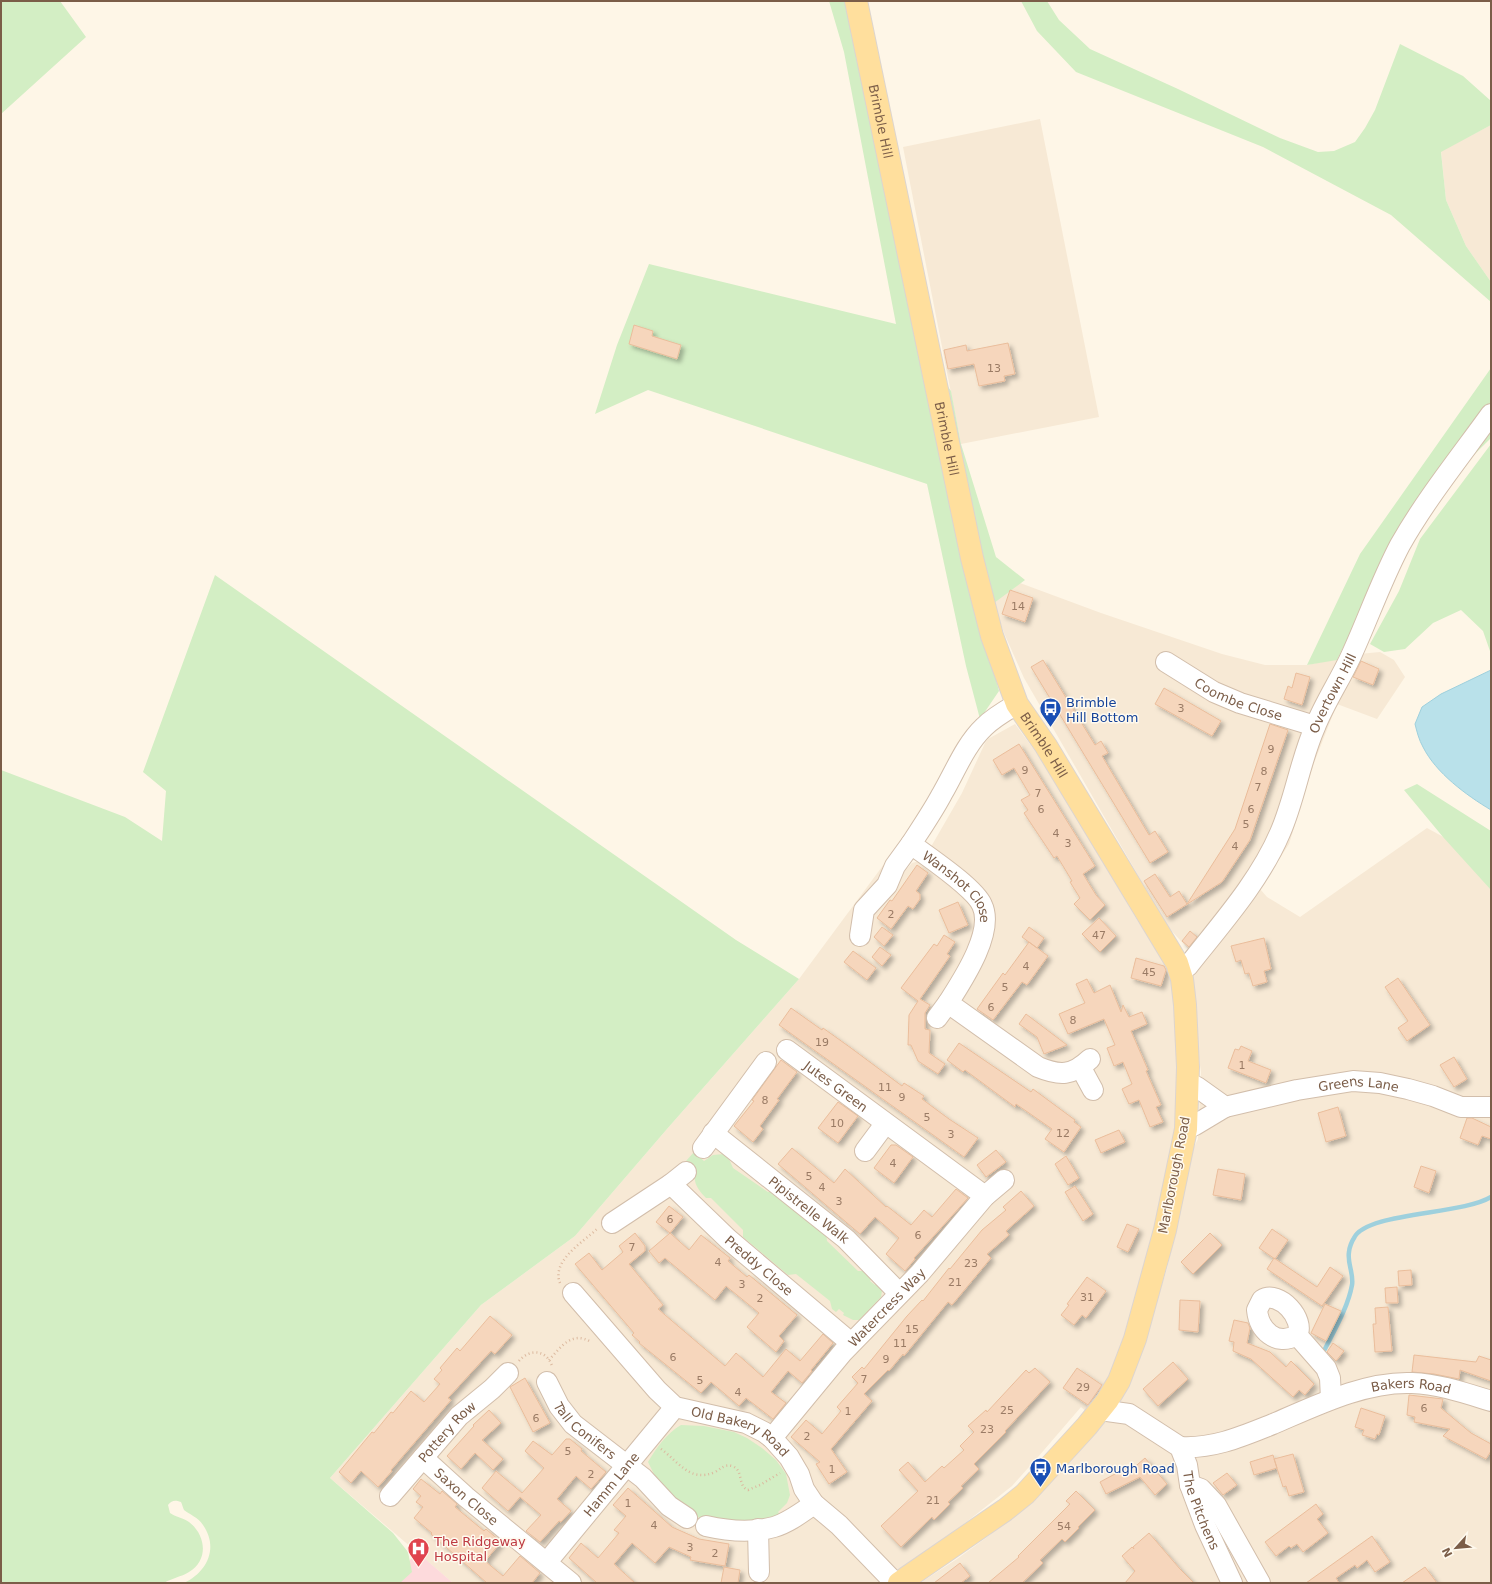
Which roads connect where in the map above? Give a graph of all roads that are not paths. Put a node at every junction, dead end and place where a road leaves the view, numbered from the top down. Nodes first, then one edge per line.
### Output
1 (856, 1) edge
2 (1491, 414) edge
3 (1166, 662) dead end
4 (1017, 704) junction
5 (1315, 726) junction
6 (911, 844) junction
7 (1108, 850) joint
8 (860, 936) dead end
9 (1180, 972) junction
10 (786, 1050) dead end
11 (766, 1062) dead end
12 (1188, 1082) junction
13 (1093, 1090) dead end
14 (1225, 1107) junction
15 (1491, 1107) edge
16 (885, 1124) junction
17 (1186, 1129) junction
18 (865, 1151) dead end
19 (1004, 1180) dead end
20 (985, 1196) junction
21 (612, 1223) dead end
22 (573, 1292) dead end
23 (899, 1293) junction
24 (1297, 1335) dead end
25 (851, 1343) junction
26 (508, 1373) road end
27 (1119, 1381) junction
28 (547, 1382) road end
29 (1331, 1399) junction
30 (1491, 1401) edge
31 (675, 1407) junction
32 (1100, 1410) junction
33 (1129, 1414) junction
34 (772, 1438) junction
35 (1180, 1447) junction
36 (423, 1458) junction
37 (627, 1466) junction
38 (1190, 1485) junction
39 (390, 1496) dead end
40 (814, 1504) junction
41 (687, 1518) dead end
42 (706, 1526) dead end
43 (758, 1529) junction
44 (547, 1562) junction
45 (759, 1572) dead end
46 (567, 1582) edge
47 (895, 1583) edge
48 (899, 1583) edge
49 (1232, 1583) edge
50 (1260, 1583) edge

1 - 4 main road, Brimble Hill
2 - 5 street, Overtown Hill
3 - 5 street, Coombe Close
4 - 6 street, Wanshot Close
4 - 7 main road, Brimble Hill
5 - 9 street, Overtown Hill
6 - 8 street, Wanshot Close
6 - 13 street, Wanshot Close
7 - 9 main road, Marlborough Road
9 - 12 main road, Marlborough Road
10 - 16 street, Jutes Green
11 - 23 street, Pipistrelle Walk
12 - 14 street
12 - 17 main road, Marlborough Road
14 - 15 street, Greens Lane
14 - 17 street, Greens Lane
16 - 18 street
16 - 20 street, Jutes Green
17 - 27 main road, Marlborough Road
19 - 20 street, Watercress Way
20 - 23 street, Watercress Way
21 - 25 street, Preddy Close
22 - 31 street, Old Bakery Road
23 - 25 street, Watercress Way
24 - 29 street
25 - 34 street, Watercress Way
26 - 36 street, Pottery Row
27 - 32 main road, Marlborough Road
27 - 33 street
28 - 37 street, Tall Conifers
29 - 30 street, Bakers Road
29 - 35 street, Bakers Road
31 - 34 street, Old Bakery Road
31 - 37 street, Hamm Lane
32 - 33 street
32 - 48 main road, Marlborough Road
33 - 35 street
34 - 40 street, Old Bakery Road
35 - 38 street, The Pitchens
36 - 39 street, Pottery Row
36 - 44 street, Saxon Close
37 - 41 street, Tall Conifers
37 - 44 street, Hamm Lane
38 - 49 street, The Pitchens
38 - 50 street
40 - 43 street
40 - 47 street, Old Bakery Road
42 - 43 street
43 - 45 street
44 - 46 street, Saxon Close

